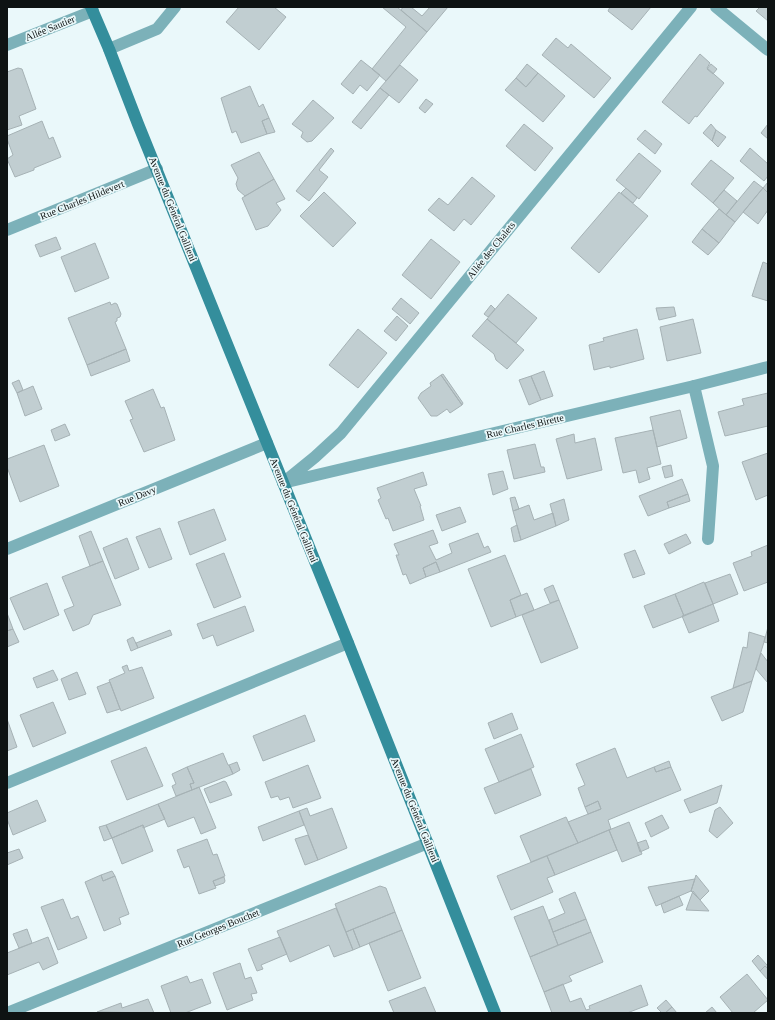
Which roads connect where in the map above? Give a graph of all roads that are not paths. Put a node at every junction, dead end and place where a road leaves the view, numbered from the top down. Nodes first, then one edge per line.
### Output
1 (175, 7) edge
2 (691, 7) edge
3 (716, 7) edge
4 (92, 9) edge
5 (7, 45) edge
6 (109, 49) junction
7 (768, 50) edge
8 (157, 170) junction
9 (7, 230) edge
10 (768, 367) edge
11 (694, 386) junction
12 (267, 443) junction
13 (283, 483) junction
14 (708, 539) dead end
15 (7, 549) edge
16 (348, 643) junction
17 (7, 783) edge
18 (428, 843) junction
19 (8, 1013) edge
20 (495, 1013) edge

1 - 6 street
2 - 13 street, Allée des Chalets
3 - 7 street
4 - 5 street, Allée Sautier
4 - 6 street, Avenue du Général Gallieni
6 - 8 street, Avenue du Général Gallieni
8 - 9 street, Rue Charles Hildevert
8 - 12 street, Avenue du Général Gallieni
10 - 11 street, Rue Charles Birette
11 - 13 street, Rue Charles Birette
11 - 14 street
12 - 13 street, Avenue du Général Gallieni
12 - 15 street, Rue Davy
13 - 16 street, Avenue du Général Gallieni
16 - 17 street
16 - 18 street, Avenue du Général Gallieni
18 - 19 street, Rue Georges Bouchet
18 - 20 street, Avenue du Général Gallieni

